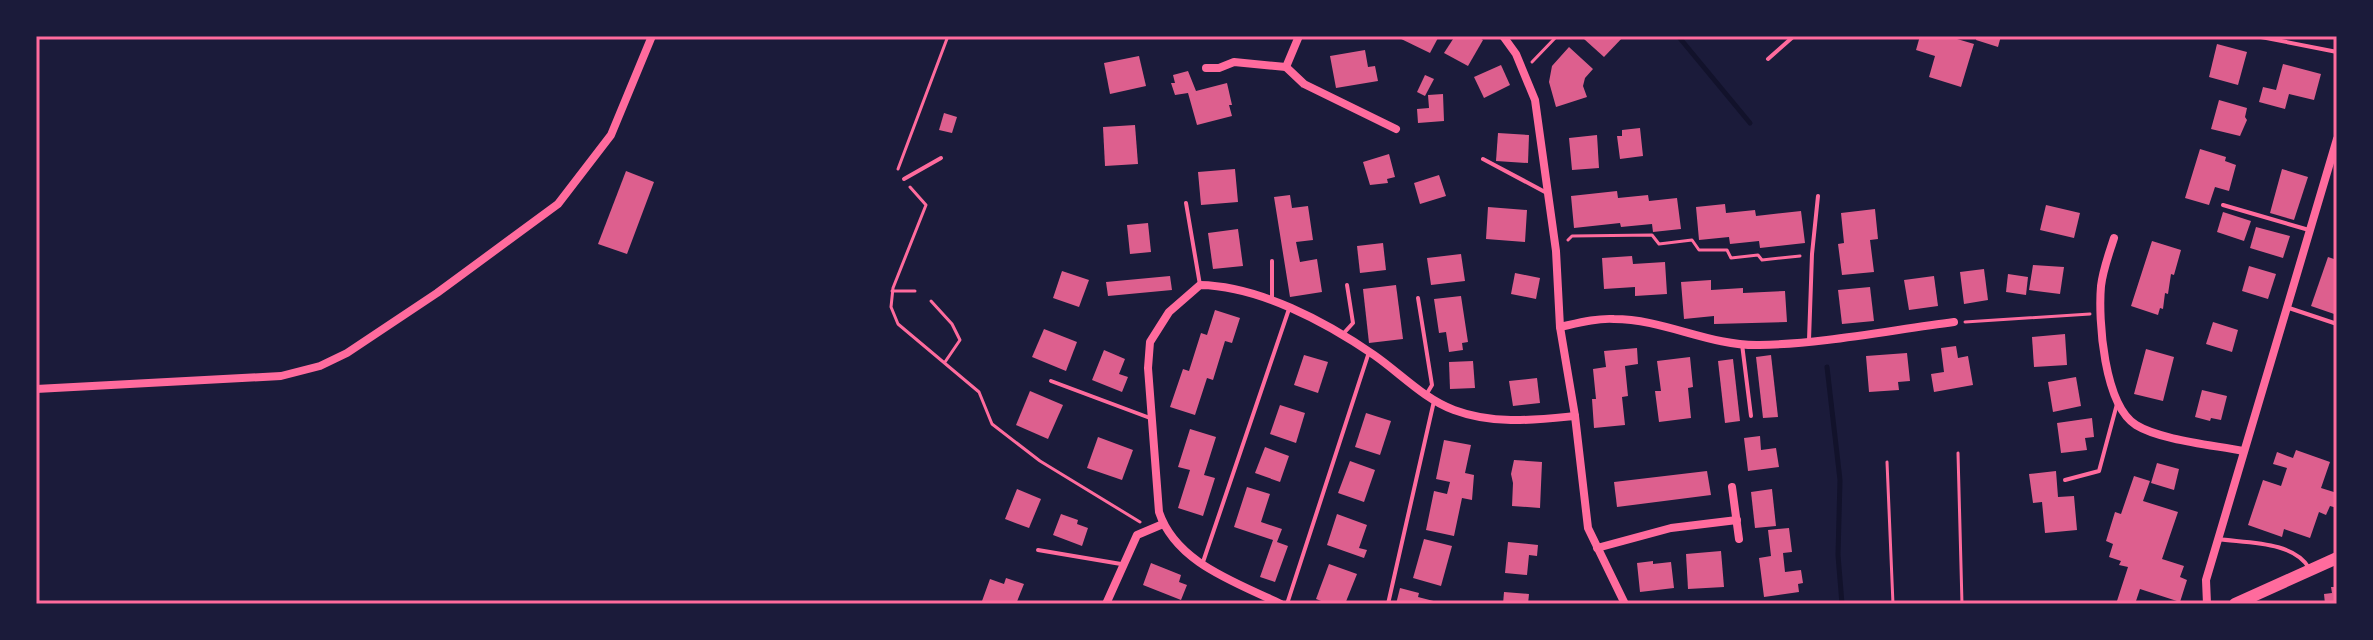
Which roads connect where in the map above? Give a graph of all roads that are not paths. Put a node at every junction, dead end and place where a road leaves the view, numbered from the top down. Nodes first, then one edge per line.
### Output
1 (652, 36) edge
2 (1299, 36) edge
3 (1503, 36) edge
4 (1794, 36) edge
5 (2256, 36) edge
6 (2337, 52) edge
7 (1768, 59) dead end
8 (1286, 67) junction
9 (1206, 68) dead end
10 (1396, 129) dead end
11 (2337, 139) edge
12 (941, 158) dead end
13 (1483, 159) dead end
14 (904, 179) road end
15 (1548, 194) junction
16 (1818, 196) dead end
17 (1186, 203) dead end
18 (2223, 205) dead end
19 (2309, 230) junction
20 (2114, 238) dead end
21 (1272, 261) dead end
22 (1200, 285) junction
23 (1347, 285) dead end
24 (1418, 298) dead end
25 (1271, 301) junction
26 (2286, 307) junction
27 (1289, 309) junction
28 (1954, 322) road end
29 (2337, 324) edge
30 (1560, 327) junction
31 (1342, 335) junction
32 (1809, 340) junction
33 (1742, 344) junction
34 (1369, 352) junction
35 (1051, 381) dead end
36 (36, 389) edge
37 (1430, 398) junction
38 (2117, 404) junction
39 (1575, 416) junction
40 (1751, 416) dead end
41 (1152, 419) junction
42 (2243, 451) junction
43 (2065, 480) dead end
44 (1732, 487) dead end
45 (1737, 520) junction
46 (1163, 524) junction
47 (1739, 539) dead end
48 (2218, 539) junction
49 (1597, 548) junction
50 (1038, 550) dead end
51 (2337, 558) edge
52 (1124, 565) junction
53 (1202, 565) junction
54 (2310, 570) junction
55 (1106, 604) edge
56 (1284, 604) edge
57 (1388, 604) edge
58 (1625, 604) edge
59 (2207, 604) edge
60 (2235, 604) edge

1 - 36 street
2 - 8 street
3 - 15 street
4 - 7 lane
5 - 6 lane
8 - 9 street
8 - 10 street
11 - 19 street
12 - 14 lane
13 - 15 lane
15 - 30 street
16 - 32 lane
17 - 22 lane
18 - 19 lane
19 - 26 street
20 - 38 street
21 - 25 lane
22 - 25 street
22 - 41 street
23 - 31 lane
24 - 37 lane
25 - 27 street
26 - 29 lane
26 - 42 street
27 - 31 street
27 - 53 lane
28 - 32 street
30 - 33 street
30 - 39 street
31 - 34 street
32 - 33 street
33 - 40 lane
34 - 37 street
34 - 56 lane
35 - 41 lane
37 - 39 street
37 - 57 lane
38 - 42 street
38 - 43 lane
39 - 49 street
41 - 46 street
42 - 48 street
44 - 45 street
45 - 47 street
45 - 49 street
46 - 52 street
46 - 53 street
48 - 54 lane
48 - 59 street
49 - 58 street
50 - 52 lane
51 - 54 main road
52 - 55 street
53 - 56 street
54 - 60 main road

